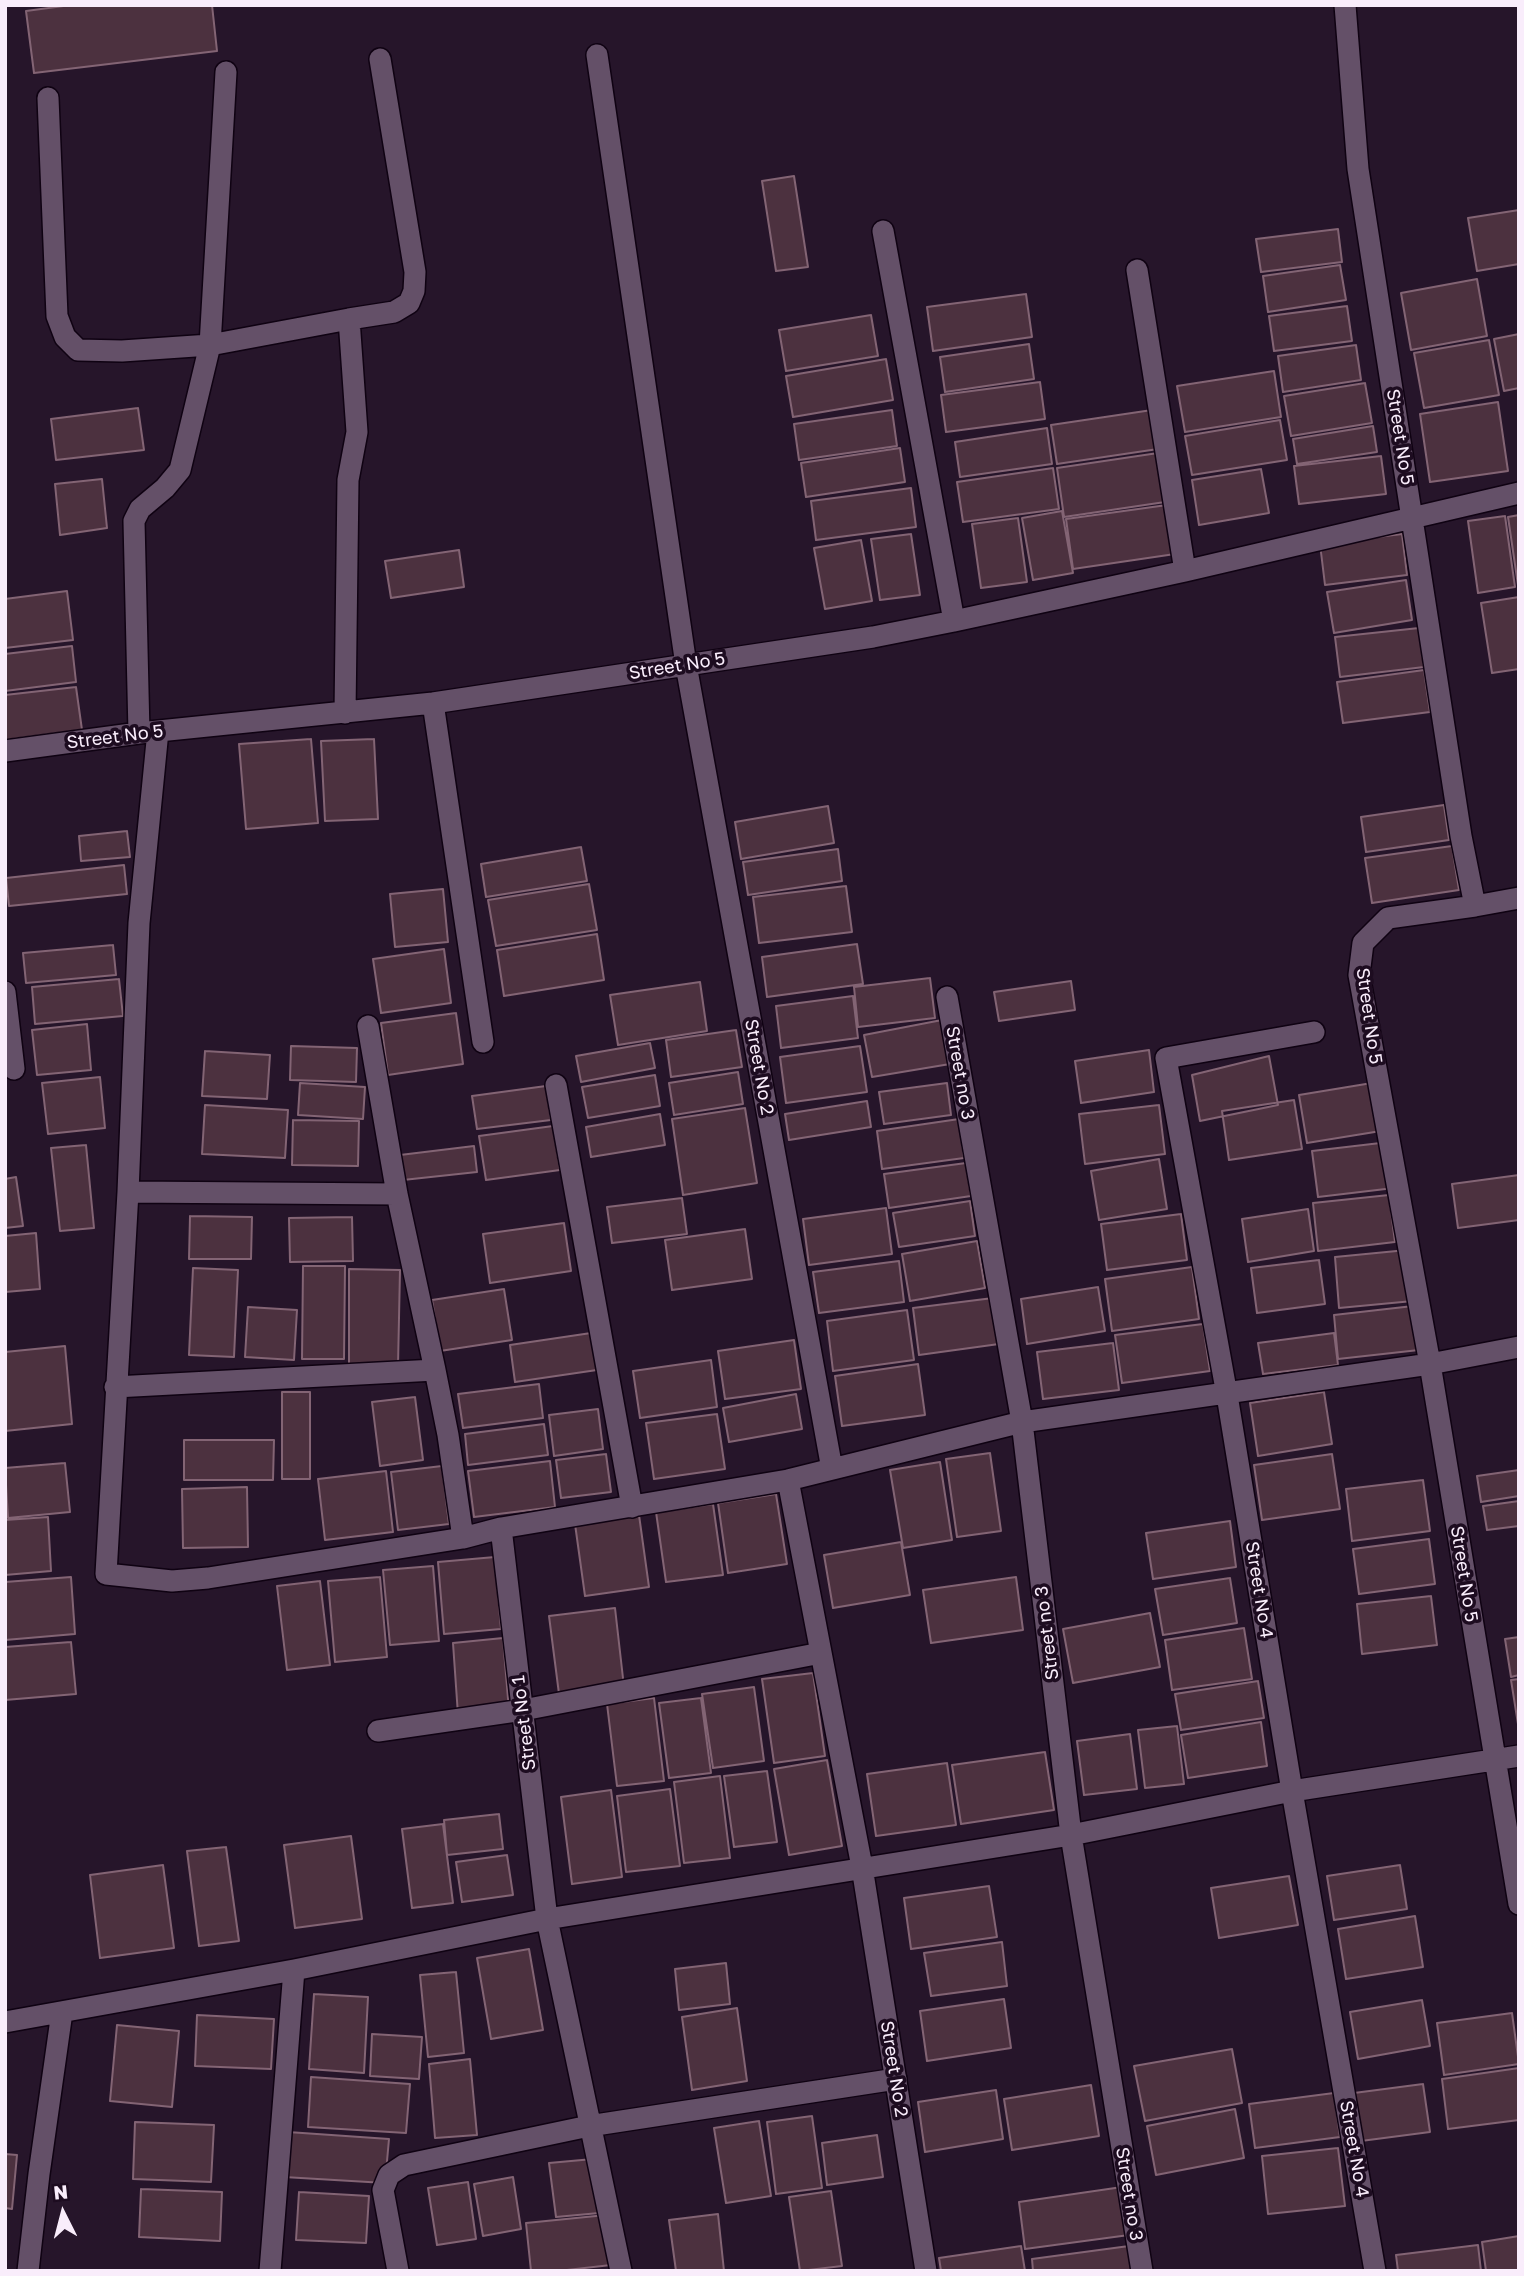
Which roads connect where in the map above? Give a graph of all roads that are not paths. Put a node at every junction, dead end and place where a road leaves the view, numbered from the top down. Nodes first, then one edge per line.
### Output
1 (1345, 5) edge
2 (597, 55) dead end
3 (380, 59) dead end
4 (226, 72) dead end
5 (48, 98) dead end
6 (883, 231) dead end
7 (1137, 270) dead end
8 (349, 319) junction
9 (210, 345) junction
10 (1519, 494) edge
11 (1412, 517) junction
12 (1185, 571) junction
13 (954, 621) junction
14 (686, 665) junction
15 (433, 704) junction
16 (345, 713) junction
17 (148, 732) junction
18 (5, 751) edge
19 (1519, 898) edge
20 (1475, 906) junction
21 (5, 992) edge
22 (947, 997) dead end
23 (368, 1026) dead end
24 (1314, 1032) dead end
25 (484, 1042) dead end
26 (14, 1069) dead end
27 (556, 1086) dead end
28 (128, 1192) junction
29 (397, 1194) junction
30 (1519, 1347) edge
31 (1430, 1364) junction
32 (435, 1370) junction
33 (115, 1387) junction
34 (1227, 1395) junction
35 (1022, 1422) junction
36 (832, 1469) junction
37 (788, 1480) junction
38 (632, 1507) junction
39 (501, 1528) junction
40 (463, 1538) junction
41 (821, 1653) junction
42 (523, 1710) junction
43 (378, 1731) dead end
44 (1519, 1756) edge
45 (1495, 1760) junction
46 (1292, 1791) junction
47 (1071, 1835) junction
48 (862, 1867) junction
49 (1519, 1904) edge
50 (547, 1919) junction
51 (294, 1970) junction
52 (62, 2012) junction
53 (5, 2022) edge
54 (896, 2079) junction
55 (589, 2126) junction
56 (29, 2271) edge
57 (270, 2271) edge
58 (398, 2271) edge
59 (621, 2271) edge
60 (926, 2271) edge
61 (1142, 2271) edge
62 (1375, 2271) edge

1 - 11 street, Street No 5
2 - 14 street, Street No 2
3 - 8 street
4 - 9 street
5 - 9 street
6 - 13 street
7 - 12 street
8 - 9 street
8 - 16 street
9 - 17 street
10 - 11 street, Street No 5
11 - 12 street, Street No 5
11 - 20 street, Street No 5
12 - 13 street, Street No 5
13 - 14 street, Street No 5
14 - 15 street, Street No 5
14 - 36 street, Street No 2
15 - 16 street, Street No 5
15 - 25 street
16 - 17 street, Street No 5
17 - 18 street, Street No 5
17 - 28 street
19 - 20 street
20 - 31 street, Street No 5
21 - 26 street
22 - 35 street, Street no 3
23 - 29 street
24 - 34 street, Street No 4
27 - 38 street
28 - 29 street
28 - 33 street
29 - 32 street
30 - 31 street
31 - 34 street
31 - 45 street, Street No 5
32 - 33 street
32 - 40 street
33 - 40 street
34 - 35 street
34 - 46 street, Street No 4
35 - 36 street
35 - 47 street, Street no 3
36 - 37 street
37 - 38 street
37 - 41 street, Street No 2
38 - 39 street
39 - 40 street
39 - 42 street, Street No 1
41 - 42 street
41 - 48 street, Street No 2
42 - 43 street
42 - 50 street, Street No 1
44 - 45 street
45 - 46 street
45 - 49 street, Street No 5
46 - 47 street
46 - 62 street, Street No 4
47 - 48 street
47 - 61 street, Street no 3
48 - 50 street
48 - 54 street, Street No 2
50 - 51 street
50 - 55 street, Street No 1
51 - 52 street
51 - 57 street
52 - 53 street
52 - 56 street
54 - 55 street
54 - 60 street, Street No 2
55 - 58 street
55 - 59 street, Street No 1

